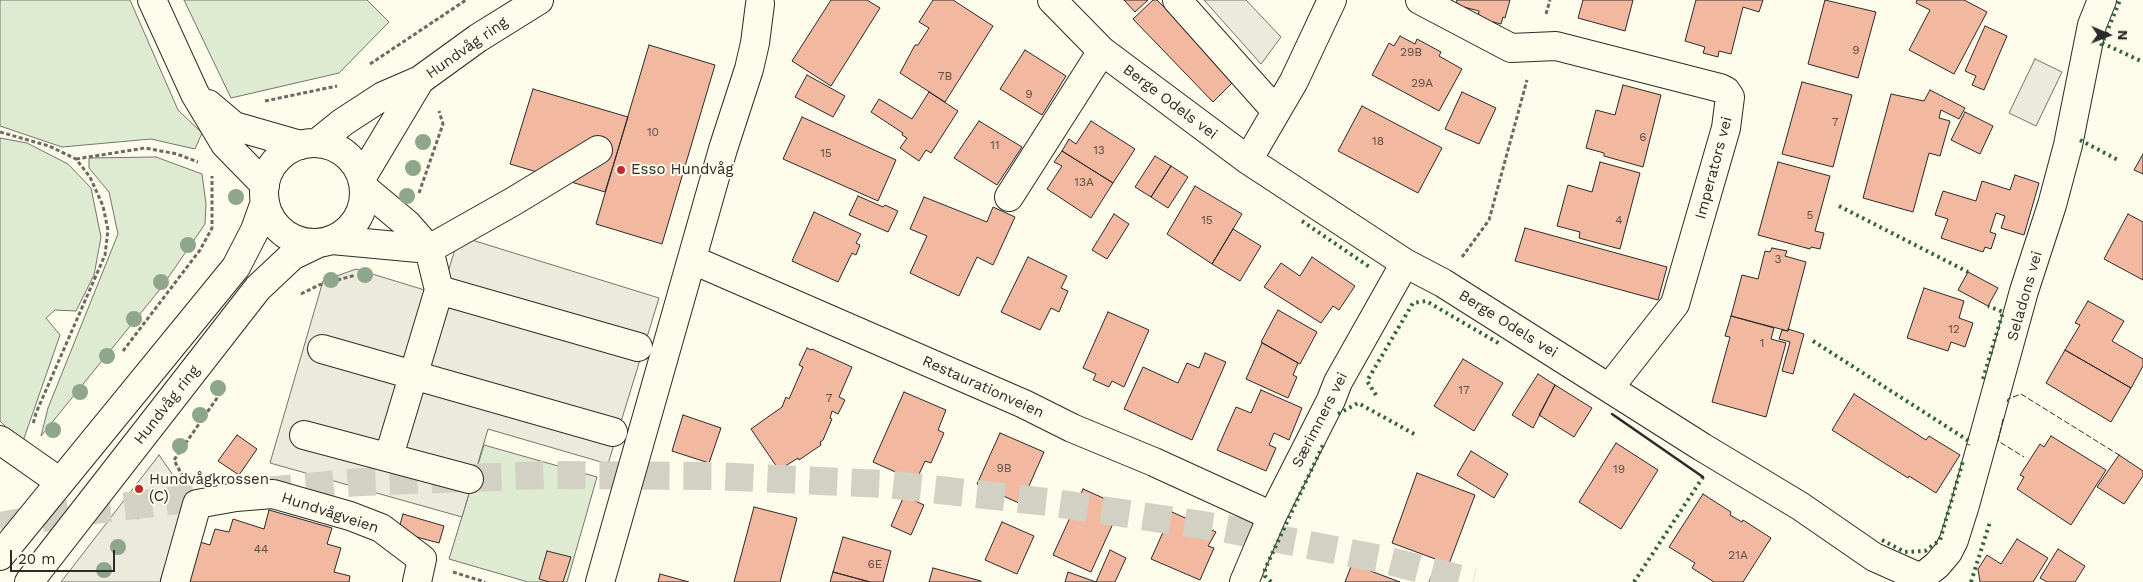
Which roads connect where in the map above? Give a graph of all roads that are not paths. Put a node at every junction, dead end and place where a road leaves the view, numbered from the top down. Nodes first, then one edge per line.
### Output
1 (152, 0) edge
2 (539, 0) edge
3 (1052, 0) edge
4 (1176, 0) edge
5 (1332, 0) edge
6 (1420, 0) edge
7 (2102, 0) edge
8 (760, 4) dead end
9 (1102, 51) junction
10 (420, 80) junction
11 (195, 94) junction
12 (1276, 111) junction
13 (308, 144) junction
14 (598, 150) dead end
15 (1248, 160) junction
16 (363, 182) junction
17 (265, 194) junction
18 (1009, 196) dead end
19 (326, 242) junction
20 (429, 249) junction
21 (693, 260) junction
22 (1405, 263) junction
23 (439, 290) junction
24 (638, 347) dead end
25 (322, 349) dead end
26 (414, 376) junction
27 (1610, 388) junction
28 (613, 432) dead end
29 (304, 435) dead end
30 (0, 440) edge
31 (389, 456) junction
32 (469, 479) dead end
33 (60, 482) junction
34 (1272, 516) junction
35 (0, 556) edge
36 (1922, 580) edge
37 (29, 582) edge
38 (175, 582) edge
39 (417, 582) edge
40 (600, 582) edge
41 (1244, 582) edge

1 - 11 street
2 - 10 street, Hundvåg ring
3 - 9 street, Berge Odels vei
4 - 12 street
5 - 12 street
6 - 27 street, Imperators vei
7 - 36 street, Seladons vei
8 - 21 street
9 - 15 street, Berge Odels vei
9 - 18 street
10 - 13 street, Hundvåg ring
10 - 16 street, Hundvåg ring
11 - 13 street
11 - 17 street
12 - 15 street
13 - 16 street
13 - 17 street
14 - 20 street
15 - 22 street, Berge Odels vei
16 - 19 street
16 - 20 street
17 - 19 street
17 - 33 street
19 - 20 street
19 - 37 street, Hundvåg ring
20 - 23 street
21 - 34 street, Restaurationveien
21 - 40 street
22 - 27 street, Berge Odels vei
22 - 34 street, Særimners vei
23 - 24 street
23 - 26 street
25 - 26 street
26 - 28 street
26 - 31 street
27 - 36 street, Berge Odels vei
29 - 31 street
30 - 33 street
31 - 32 street
33 - 35 street
34 - 41 street, Særimners vei
38 - 39 street, Hundvågveien

